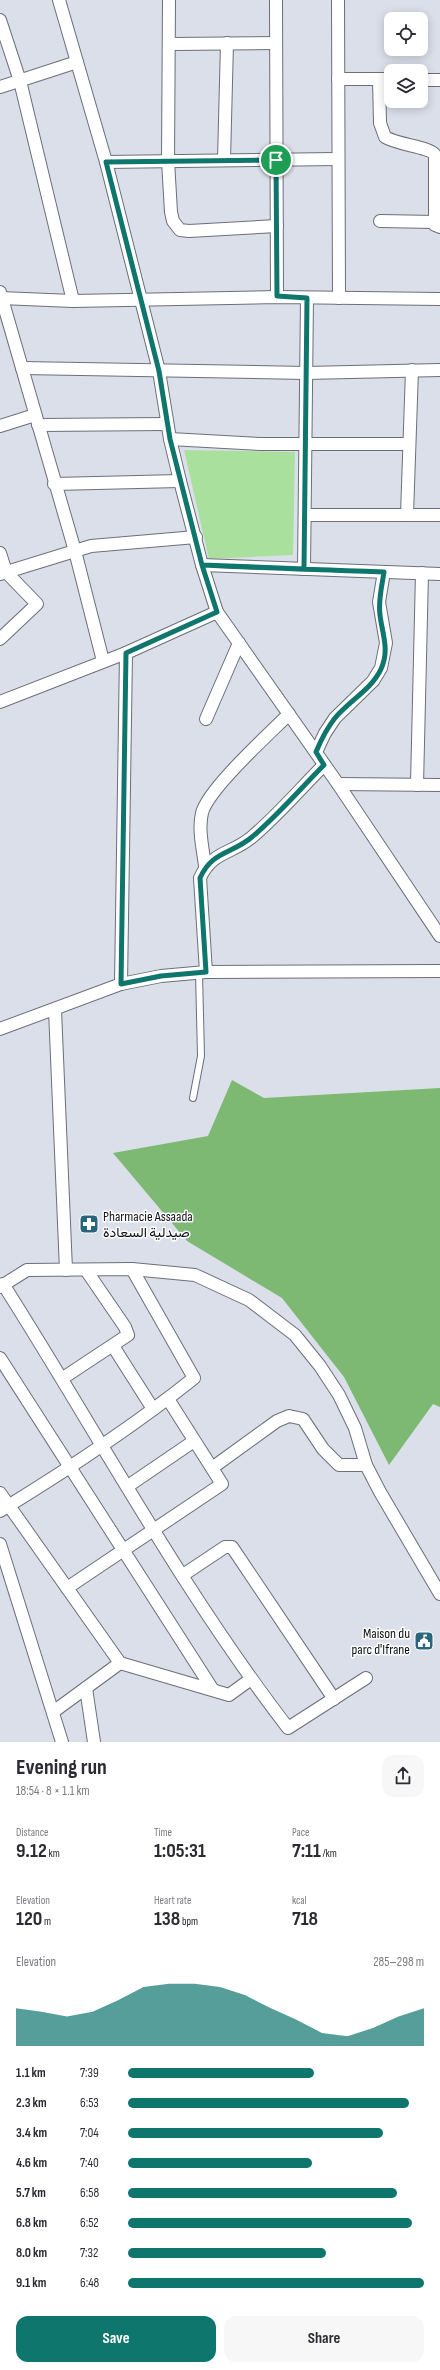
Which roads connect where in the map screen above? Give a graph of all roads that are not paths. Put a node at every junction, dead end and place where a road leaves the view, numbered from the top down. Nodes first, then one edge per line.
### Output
1 (59, 0) edge
2 (169, 0) edge
3 (276, 0) edge
4 (338, 0) edge
5 (0, 20) edge
6 (227, 43) junction
7 (275, 43) junction
8 (170, 44) junction
9 (77, 62) junction
10 (338, 78) junction
11 (384, 79) edge
12 (428, 80) edge
13 (440, 80) edge
14 (20, 81) junction
15 (0, 87) edge
16 (384, 88) edge
17 (338, 159) junction
18 (224, 160) junction
19 (276, 160) junction
20 (168, 161) junction
21 (106, 162) junction
22 (380, 221) dead end
23 (437, 225) edge
24 (276, 226) junction
25 (1, 296) edge
26 (277, 296) junction
27 (307, 298) junction
28 (339, 298) junction
29 (141, 299) junction
30 (440, 299) edge
31 (73, 300) junction
32 (22, 368) junction
33 (412, 370) junction
34 (440, 370) edge
35 (159, 371) junction
36 (306, 373) junction
37 (36, 420) junction
38 (167, 424) junction
39 (0, 426) edge
40 (170, 439) junction
41 (306, 444) junction
42 (408, 444) junction
43 (180, 481) junction
44 (54, 484) junction
45 (305, 515) junction
46 (407, 515) junction
47 (440, 515) edge
48 (196, 537) junction
49 (75, 550) junction
50 (0, 553) edge
51 (202, 565) junction
52 (304, 569) junction
53 (384, 572) junction
54 (3, 573) edge
55 (422, 573) junction
56 (440, 574) edge
57 (217, 612) junction
58 (0, 639) edge
59 (239, 643) junction
60 (126, 653) junction
61 (103, 661) junction
62 (0, 702) edge
63 (289, 714) junction
64 (206, 719) dead end
65 (316, 752) junction
66 (324, 765) junction
67 (338, 784) junction
68 (417, 785) junction
69 (440, 785) edge
70 (206, 866) junction
71 (440, 936) edge
72 (440, 971) edge
73 (202, 973) junction
74 (121, 984) junction
75 (55, 1010) junction
76 (0, 1029) edge
77 (193, 1098) dead end
78 (132, 1269) junction
79 (66, 1270) junction
80 (86, 1270) junction
81 (1, 1286) edge
82 (113, 1346) junction
83 (0, 1358) edge
84 (63, 1378) junction
85 (168, 1399) junction
86 (153, 1409) junction
87 (194, 1442) junction
88 (102, 1444) junction
89 (366, 1465) junction
90 (70, 1468) junction
91 (212, 1468) junction
92 (128, 1486) junction
93 (0, 1493) edge
94 (4, 1509) edge
95 (154, 1530) junction
96 (0, 1544) edge
97 (123, 1551) junction
98 (183, 1575) junction
99 (67, 1588) junction
100 (440, 1594) edge
101 (120, 1663) junction
102 (366, 1678) dead end
103 (251, 1680) junction
104 (86, 1688) junction
105 (213, 1690) junction
106 (334, 1699) junction
107 (53, 1712) junction
108 (62, 1742) edge
109 (94, 1742) edge

1 - 9 street
2 - 8 street
3 - 7 street
4 - 10 street
5 - 14 street
6 - 7 street
6 - 8 street
6 - 18 street
7 - 19 street
8 - 20 street
9 - 14 street
9 - 21 street
10 - 11 street
10 - 17 street
12 - 13 street
14 - 15 street
14 - 31 street
16 - 23 street
17 - 19 street
17 - 28 street
18 - 19 street
18 - 20 street
19 - 24 street
20 - 21 street
20 - 24 street
21 - 29 street
22 - 23 street
24 - 26 street
25 - 31 street
25 - 32 street
26 - 27 street
26 - 29 street
27 - 28 street
27 - 36 street
28 - 30 street
29 - 31 street
29 - 35 street
32 - 35 street
32 - 37 street
33 - 34 street
33 - 36 street
33 - 42 street
35 - 36 street
35 - 38 street
36 - 41 street
37 - 38 street
37 - 39 street
37 - 44 street
38 - 40 street
40 - 41 street
40 - 43 street
41 - 42 street
41 - 45 street
42 - 46 street
43 - 44 street
43 - 48 street
44 - 49 street
45 - 46 street
45 - 52 street
46 - 47 street
48 - 49 street
48 - 51 street
49 - 54 street
49 - 61 street
50 - 54 street
51 - 52 street
51 - 57 street
52 - 53 street
53 - 55 street
53 - 65 street
54 - 58 street
55 - 56 street
55 - 68 street
57 - 59 street
57 - 60 street
59 - 63 street
59 - 64 street
60 - 61 street
60 - 74 street
61 - 62 street
63 - 65 street
63 - 70 street
65 - 66 street
66 - 67 street
66 - 70 street
67 - 68 street
67 - 71 street
68 - 69 street
70 - 73 street
72 - 73 street
73 - 74 street
73 - 77 lane
74 - 75 street
75 - 76 street
75 - 79 street
78 - 80 street
78 - 85 street
78 - 89 street
79 - 80 street
79 - 81 street
80 - 82 street
81 - 84 street
82 - 84 street
82 - 86 street
83 - 90 street
84 - 88 street
85 - 86 street
85 - 87 street
86 - 88 street
87 - 91 street
87 - 92 street
88 - 90 street
88 - 92 street
89 - 91 street
89 - 100 street
90 - 94 street
90 - 97 street
91 - 95 street
92 - 95 street
93 - 94 street
94 - 99 street
95 - 97 street
95 - 98 street
96 - 107 street
97 - 99 street
97 - 105 street
98 - 103 street
98 - 106 street
99 - 101 street
101 - 104 street
101 - 105 street
102 - 106 street
103 - 105 street
103 - 106 street
104 - 107 street
104 - 109 street
107 - 108 street

